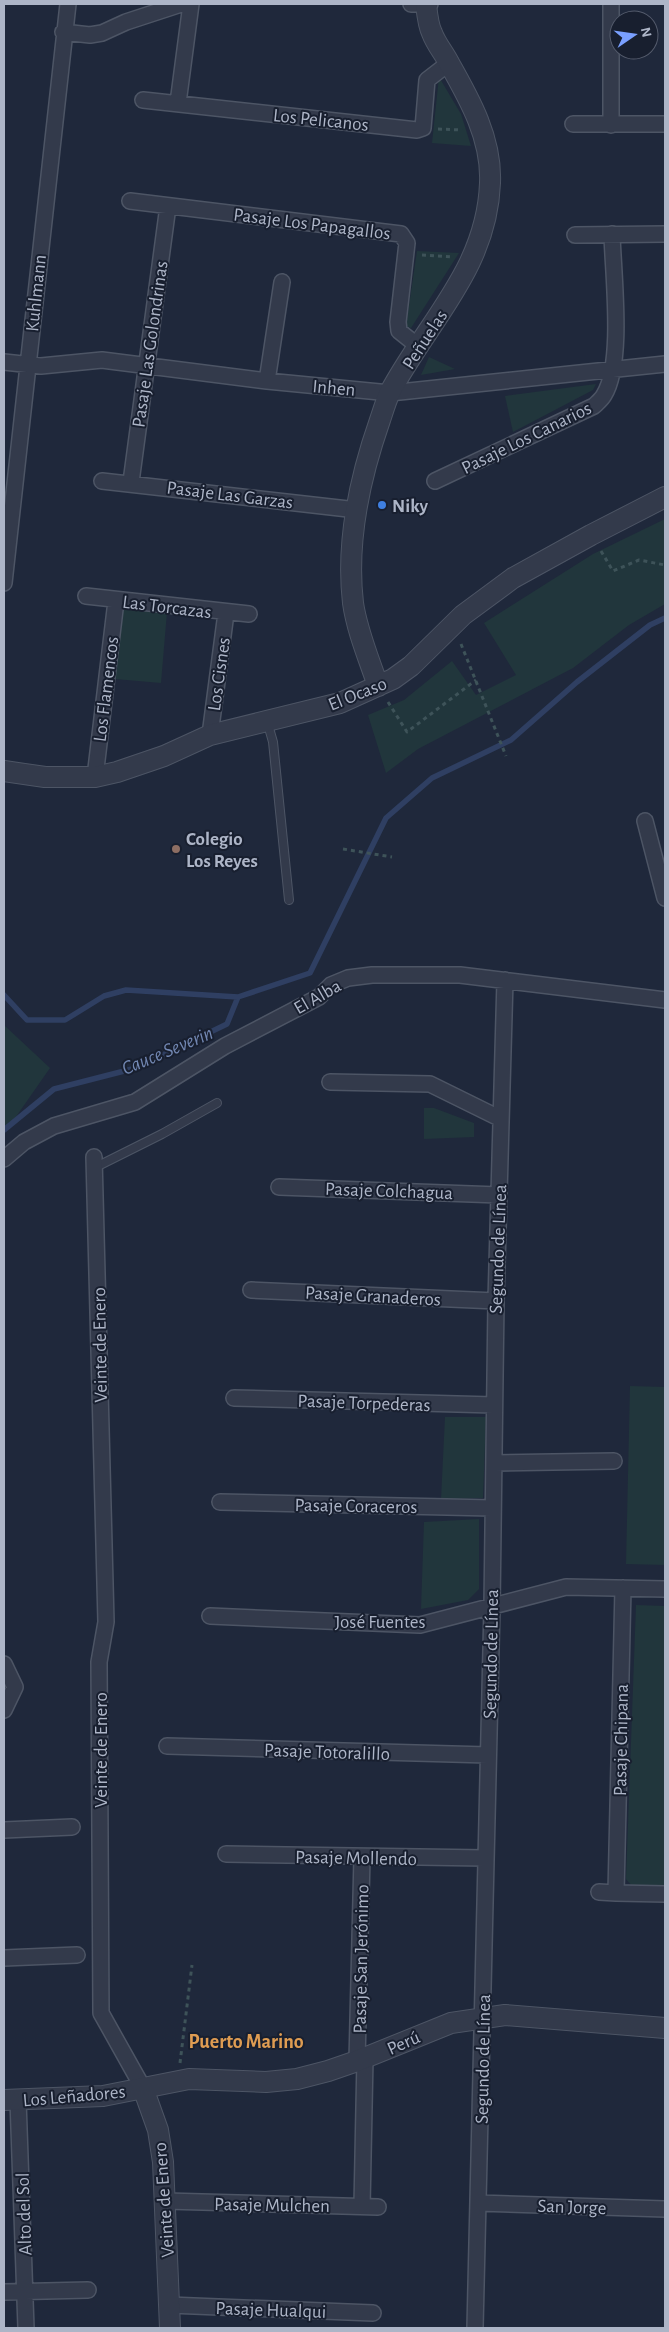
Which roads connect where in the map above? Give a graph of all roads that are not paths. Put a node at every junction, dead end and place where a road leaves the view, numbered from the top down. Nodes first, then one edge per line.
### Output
1 (68, 4) edge
2 (181, 4) edge
3 (191, 4) edge
4 (411, 4) edge
5 (426, 4) edge
6 (430, 4) edge
7 (611, 4) edge
8 (64, 32) junction
9 (449, 63) junction
10 (142, 100) dead end
11 (178, 103) junction
12 (573, 124) dead end
13 (665, 124) edge
14 (611, 125) junction
15 (130, 202) dead end
16 (168, 206) junction
17 (575, 234) dead end
18 (612, 234) junction
19 (665, 234) edge
20 (282, 282) dead end
21 (419, 347) junction
22 (4, 362) edge
23 (147, 364) junction
24 (665, 364) edge
25 (28, 365) junction
26 (613, 370) junction
27 (267, 381) junction
28 (390, 393) junction
29 (102, 480) dead end
30 (435, 481) dead end
31 (131, 482) junction
32 (665, 497) edge
33 (357, 510) junction
34 (4, 583) edge
35 (86, 596) dead end
36 (116, 601) junction
37 (226, 613) junction
38 (250, 614) dead end
39 (378, 686) junction
40 (268, 721) junction
41 (210, 736) junction
42 (4, 771) edge
43 (95, 777) junction
44 (645, 821) dead end
45 (665, 898) edge
46 (289, 900) dead end
47 (506, 980) junction
48 (665, 1000) edge
49 (330, 1082) dead end
50 (217, 1102) dead end
51 (501, 1119) junction
52 (4, 1159) edge
53 (94, 1162) joint
54 (279, 1187) dead end
55 (499, 1195) junction
56 (251, 1290) dead end
57 (496, 1301) junction
58 (234, 1398) dead end
59 (494, 1405) junction
60 (614, 1462) dead end
61 (494, 1463) junction
62 (220, 1502) dead end
63 (492, 1508) junction
64 (623, 1588) junction
65 (665, 1589) edge
66 (492, 1606) junction
67 (210, 1616) dead end
68 (4, 1664) edge
69 (4, 1710) edge
70 (166, 1746) dead end
71 (488, 1755) junction
72 (72, 1827) dead end
73 (4, 1830) edge
74 (226, 1854) dead end
75 (362, 1857) junction
76 (485, 1858) junction
77 (599, 1892) dead end
78 (616, 1893) junction
79 (665, 1894) edge
80 (77, 1955) dead end
81 (4, 1958) edge
82 (484, 2017) junction
83 (665, 2028) edge
84 (361, 2060) junction
85 (143, 2088) junction
86 (11, 2100) edge
87 (166, 2201) junction
88 (478, 2203) junction
89 (362, 2206) junction
90 (378, 2207) dead end
91 (665, 2209) edge
92 (88, 2290) dead end
93 (4, 2292) edge
94 (26, 2292) junction
95 (169, 2305) junction
96 (373, 2313) dead end
97 (26, 2328) edge
98 (170, 2328) edge
99 (475, 2328) edge

1 - 8 street, Kuhlmann
2 - 8 street
3 - 11 street
4 - 5 street
5 - 6 street
5 - 9 street, Peñuelas
7 - 14 street
8 - 25 street, Kuhlmann
9 - 11 street, Los Pelicanos
9 - 21 street, Peñuelas
10 - 11 street, Los Pelicanos
12 - 14 street
13 - 14 street
15 - 16 street, Pasaje Los Papagallos
16 - 21 street, Pasaje Los Papagallos
16 - 23 street, Pasaje Las Golondrinas
17 - 18 street
18 - 19 street
18 - 26 street, Pasaje Los Canarios
20 - 27 street
21 - 28 street, Peñuelas
22 - 25 street, Inhen
23 - 25 street, Inhen
23 - 27 street, Inhen
23 - 31 street, Pasaje Las Golondrinas
24 - 26 street, Inhen
25 - 34 street, Kuhlmann
26 - 28 street, Inhen
26 - 30 street, Pasaje Los Canarios
27 - 28 street, Inhen
28 - 33 street, Peñuelas
29 - 31 street, Pasaje Las Garzas
31 - 33 street, Pasaje Las Garzas
32 - 39 street, El Ocaso
33 - 39 street, Peñuelas
35 - 36 street, Las Torcazas
36 - 37 street, Las Torcazas
36 - 43 street, Los Flamencos
37 - 38 street, Las Torcazas
37 - 41 street, Los Cisnes
39 - 40 street, El Ocaso
40 - 41 street, El Ocaso
40 - 46 lane
41 - 43 street, El Ocaso
42 - 43 street, El Ocaso
44 - 45 street
47 - 48 street, El Alba
47 - 51 street, Segundo de Línea
47 - 52 street, El Alba
49 - 51 street
50 - 53 lane
51 - 55 street, Segundo de Línea
53 - 85 street, Veinte de Enero
54 - 55 street, Pasaje Colchagua
55 - 57 street, Segundo de Línea
56 - 57 street, Pasaje Granaderos
57 - 59 street, Segundo de Línea
58 - 59 street, Pasaje Torpederas
59 - 61 street, Segundo de Línea
60 - 61 street
61 - 63 street, Segundo de Línea
62 - 63 street, Pasaje Coraceros
63 - 66 street, Segundo de Línea
64 - 65 street, José Fuentes
64 - 66 street, José Fuentes
64 - 78 street, Pasaje Chipana
66 - 67 street, José Fuentes
66 - 71 street, Segundo de Línea
68 - 69 street
70 - 71 street, Pasaje Totoralillo
71 - 76 street, Segundo de Línea
72 - 73 street
74 - 75 street, Pasaje Mollendo
75 - 76 street, Pasaje Mollendo
75 - 84 street, Pasaje San Jerónimo
76 - 82 street, Segundo de Línea
77 - 78 street
78 - 79 street
80 - 81 street
82 - 83 street, Perú
82 - 84 street, Perú
82 - 88 street, Segundo de Línea
84 - 85 street, Perú
84 - 89 street, Pasaje San Jerónimo
85 - 86 street, Los Leñadores
85 - 87 street, Veinte de Enero
86 - 94 street, Alto del Sol
87 - 89 street, Pasaje Mulchen
87 - 95 street, Veinte de Enero
88 - 91 street, San Jorge
88 - 99 street, Segundo de Línea
89 - 90 street, Pasaje Mulchen
92 - 94 street
93 - 94 street
94 - 97 street, Alto del Sol
95 - 96 street, Pasaje Hualqui
95 - 98 street, Veinte de Enero

